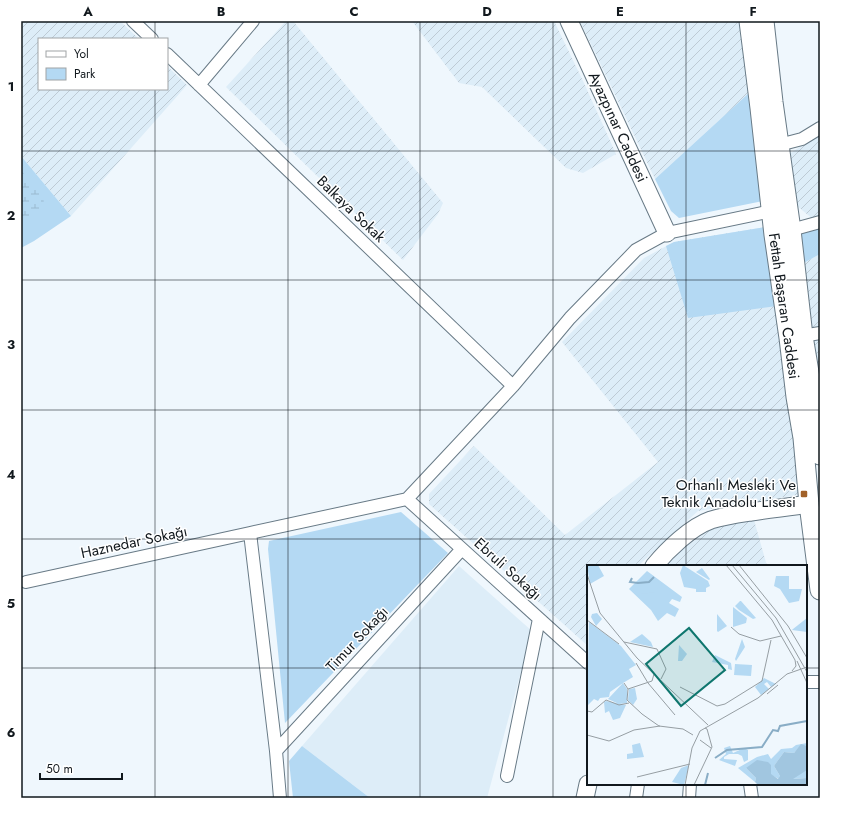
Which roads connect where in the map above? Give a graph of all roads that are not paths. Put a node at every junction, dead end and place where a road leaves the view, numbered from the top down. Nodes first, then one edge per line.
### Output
1 (133, 21) edge
2 (253, 21) edge
3 (568, 21) edge
4 (750, 21) edge
5 (764, 21) edge
6 (151, 38) edge
7 (168, 55) edge
8 (199, 85) junction
9 (820, 128) edge
10 (778, 145) junction
11 (772, 212) junction
12 (820, 222) edge
13 (791, 230) junction
14 (667, 233) junction
15 (804, 335) edge
16 (513, 386) junction
17 (817, 408) edge
18 (820, 455) edge
19 (407, 499) junction
20 (809, 504) junction
21 (250, 533) junction
22 (462, 549) junction
23 (655, 565) edge
24 (26, 582) dead end
25 (820, 590) edge
26 (539, 619) junction
27 (587, 662) edge
28 (807, 682) edge
29 (820, 682) edge
30 (276, 751) junction
31 (507, 776) dead end
32 (588, 785) edge
33 (638, 785) edge
34 (690, 785) edge
35 (750, 785) edge
36 (280, 798) edge
37 (585, 798) edge
38 (636, 798) edge
39 (689, 798) edge
40 (752, 798) edge

1 - 6 street
2 - 8 street
3 - 14 street, Ayazpınar Caddesi
4 - 11 main road, Fettah Başaran Caddesi
5 - 10 main road, Fettah Başaran Caddesi
7 - 8 street, Balkaya Sokak
8 - 16 street, Balkaya Sokak
9 - 10 street
10 - 13 main road, Fettah Başaran Caddesi
11 - 14 street
11 - 15 main road, Fettah Başaran Caddesi
12 - 13 street
13 - 15 main road, Fettah Başaran Caddesi
14 - 16 street
15 - 17 main road, Fettah Başaran Caddesi
15 - 20 main road, Fettah Başaran Caddesi
16 - 19 street
17 - 18 main road, Fettah Başaran Caddesi
19 - 21 street, Haznedar Sokağı
19 - 22 street, Ebruli Sokağı
20 - 23 street
20 - 25 main road, Fettah Başaran Caddesi
21 - 24 street, Haznedar Sokağı
21 - 30 street
22 - 26 street, Ebruli Sokağı
22 - 30 street, Timur Sokağı
26 - 27 street, Ebruli Sokağı
26 - 31 street
28 - 29 street
30 - 36 street
32 - 37 street
33 - 38 street
34 - 39 street
35 - 40 street

